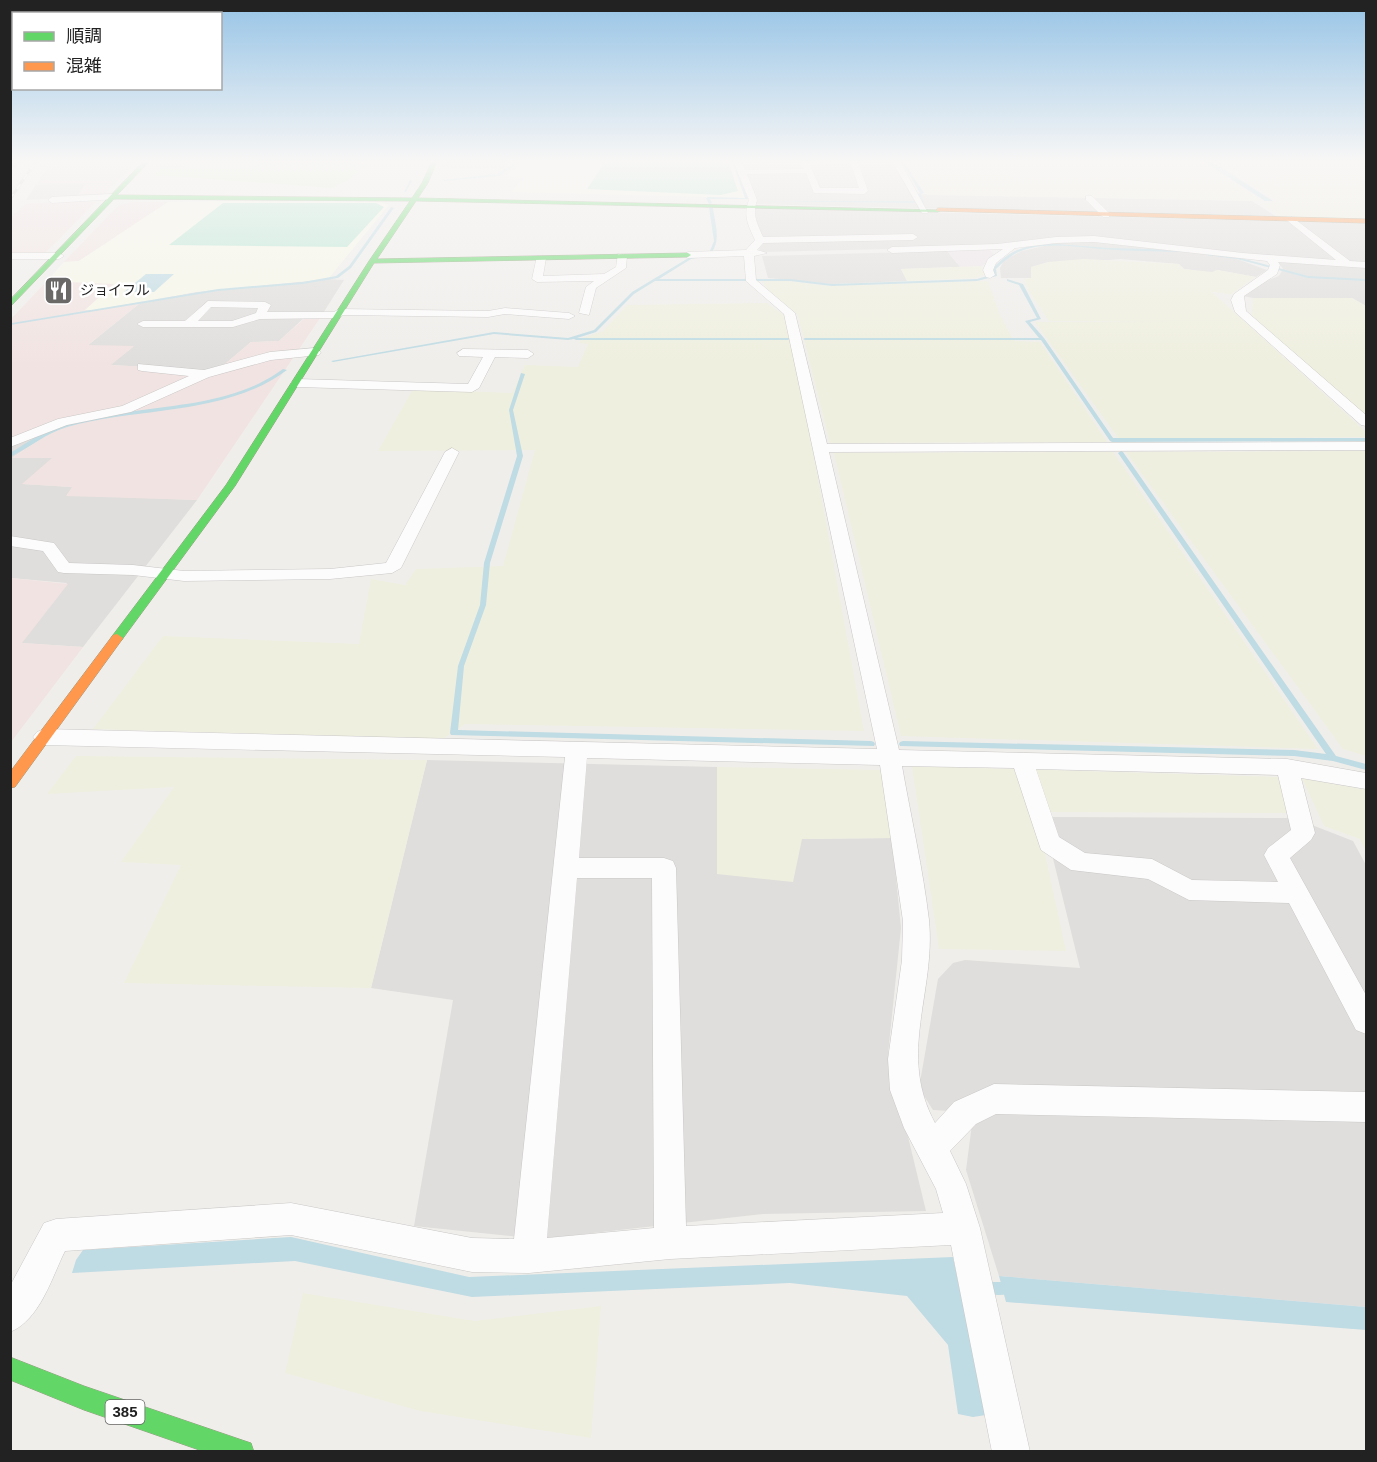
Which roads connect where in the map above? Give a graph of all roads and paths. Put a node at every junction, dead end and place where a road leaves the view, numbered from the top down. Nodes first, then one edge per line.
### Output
1 (84, 229) edge
2 (394, 229) edge
3 (755, 229) edge
4 (1304, 229) edge
5 (913, 237) dead end
6 (760, 240) junction
7 (1009, 246) junction
8 (876, 250) dead end
9 (772, 253) dead end
10 (749, 254) junction
11 (688, 255) joint
12 (10, 256) edge
13 (59, 256) junction
14 (622, 256) junction
15 (541, 258) junction
16 (372, 261) junction
17 (1348, 264) junction
18 (1366, 265) edge
19 (1273, 266) junction
20 (990, 275) dead end
21 (606, 278) junction
22 (10, 305) edge
23 (338, 313) junction
24 (585, 313) dead end
25 (259, 316) junction
26 (569, 316) dead end
27 (143, 324) dead end
28 (188, 324) junction
29 (315, 352) junction
30 (463, 353) dead end
31 (491, 353) junction
32 (528, 354) dead end
33 (142, 368) dead end
34 (204, 374) junction
35 (297, 383) junction
36 (1366, 422) edge
37 (10, 443) edge
38 (1366, 447) edge
39 (821, 448) junction
40 (452, 452) dead end
41 (10, 541) edge
42 (167, 575) junction
43 (44, 737) junction
44 (577, 749) junction
45 (889, 756) junction
46 (1022, 759) junction
47 (1287, 767) junction
48 (1366, 782) edge
49 (10, 783) edge
50 (566, 868) junction
51 (1297, 893) junction
52 (1366, 1021) edge
53 (1366, 1107) edge
54 (932, 1148) junction
55 (963, 1228) junction
56 (670, 1243) junction
57 (530, 1256) junction
58 (10, 1315) edge
59 (10, 1368) edge
60 (242, 1452) edge
61 (1011, 1452) edge

1 - 13 main road
2 - 16 main road
3 - 6 street
4 - 17 street
5 - 6 street
6 - 10 street
7 - 8 street
7 - 19 street
7 - 20 street
9 - 10 street
10 - 11 street
10 - 39 street
11 - 14 main road
12 - 13 street
13 - 22 main road
14 - 15 main road
14 - 21 street
15 - 16 main road
15 - 21 street
16 - 23 main road
17 - 18 street
17 - 19 street
19 - 36 street
21 - 24 street
23 - 25 street
23 - 26 street
23 - 29 main road
25 - 28 street
25 - 28 street
27 - 28 street
29 - 34 street
29 - 35 main road
30 - 31 street
31 - 32 street
31 - 35 street
33 - 34 street
34 - 37 street
35 - 42 main road
38 - 39 street
39 - 45 street
40 - 42 street
41 - 42 street
42 - 43 main road
43 - 44 street
43 - 49 main road
44 - 45 street
44 - 50 street
45 - 46 street
45 - 54 street
46 - 47 street
46 - 51 street
47 - 48 street
47 - 51 street
50 - 56 street
50 - 57 street
51 - 52 street
53 - 54 street
54 - 55 street
55 - 56 street
55 - 61 street
56 - 57 street
57 - 58 street
59 - 60 main road, 385

